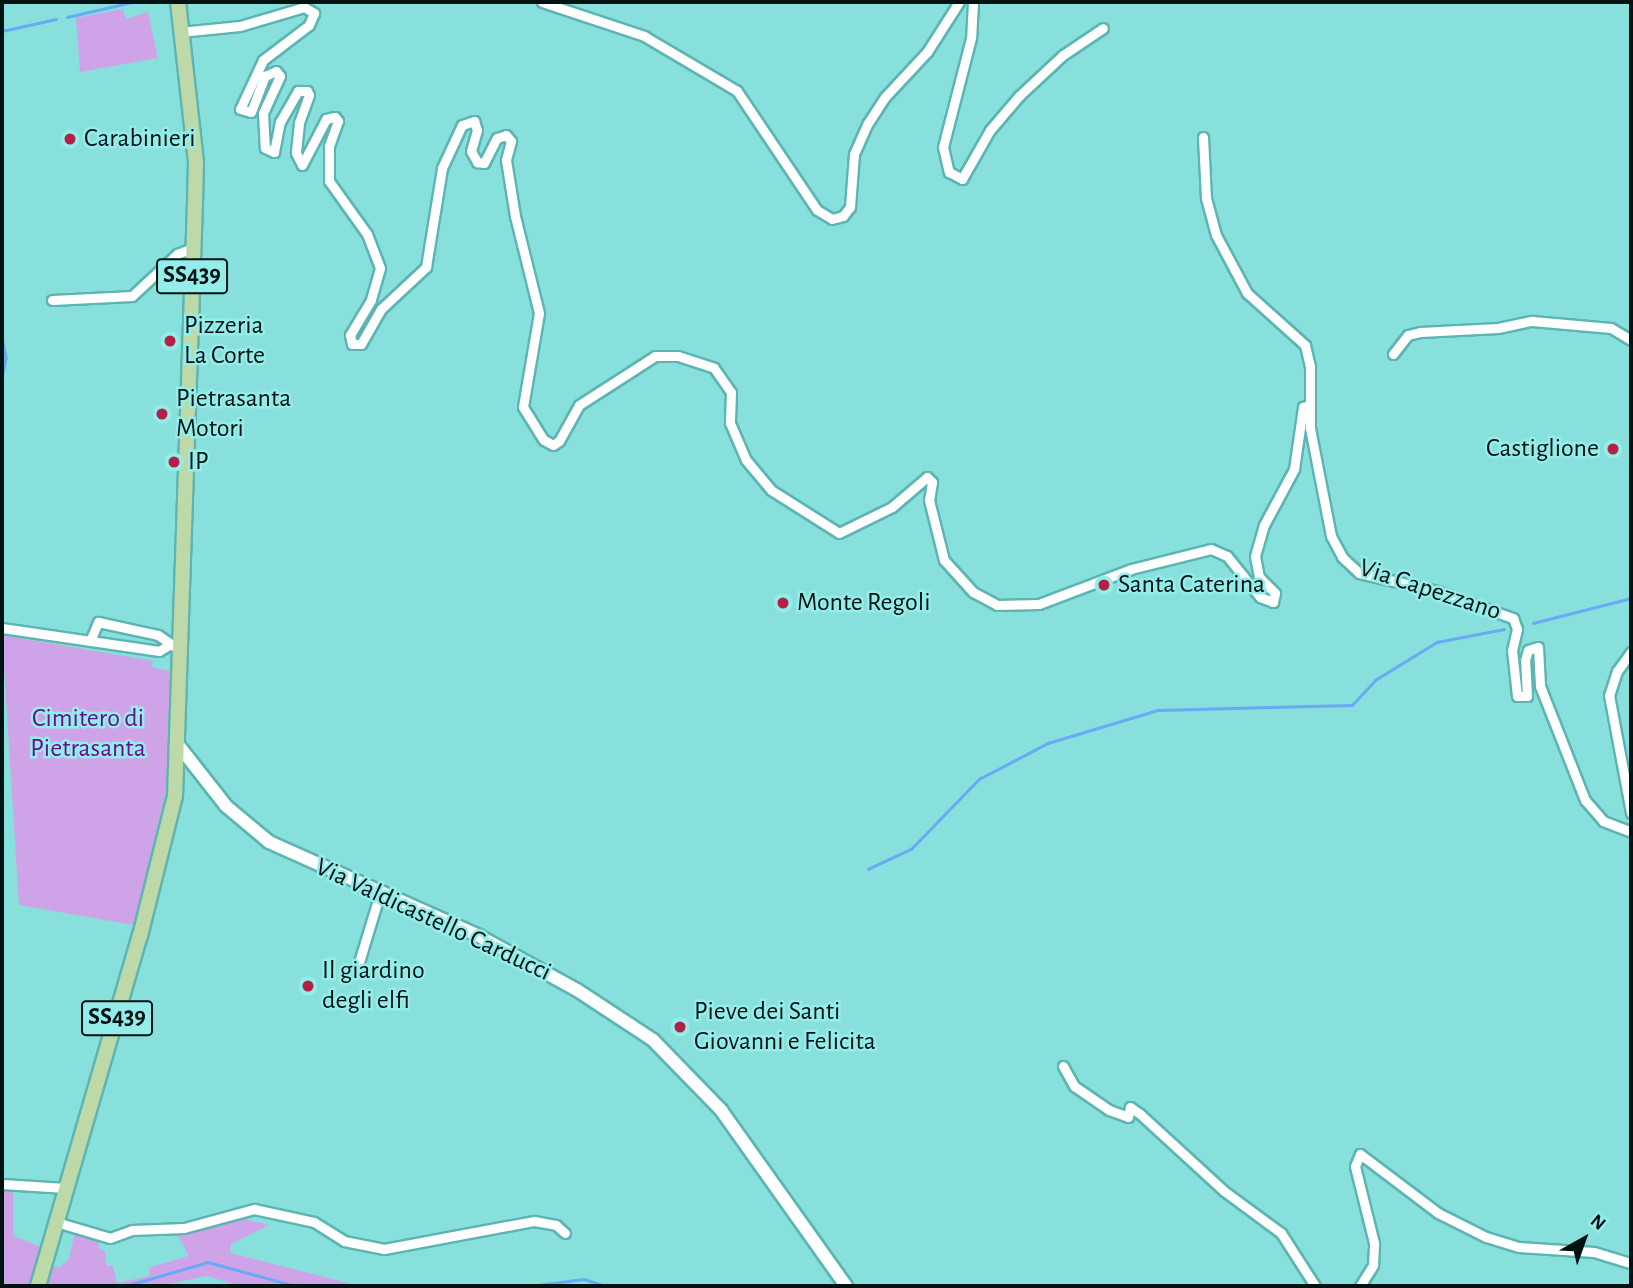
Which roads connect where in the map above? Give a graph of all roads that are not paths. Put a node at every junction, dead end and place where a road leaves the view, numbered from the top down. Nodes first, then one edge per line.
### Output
1 (178, 2) edge
2 (321, 2) edge
3 (542, 2) edge
4 (959, 2) edge
5 (973, 2) edge
6 (310, 8) junction
7 (1102, 28) dead end
8 (180, 32) junction
9 (1203, 137) dead end
10 (193, 248) junction
11 (52, 300) dead end
12 (1631, 340) edge
13 (1393, 354) dead end
14 (1310, 405) junction
15 (2, 628) edge
16 (90, 641) junction
17 (176, 648) junction
18 (1631, 652) edge
19 (179, 746) junction
20 (1631, 813) edge
21 (1631, 832) edge
22 (380, 893) junction
23 (356, 972) dead end
24 (1063, 1066) dead end
25 (2, 1184) edge
26 (66, 1188) junction
27 (56, 1222) junction
28 (565, 1233) dead end
29 (1631, 1263) edge
30 (37, 1286) edge
31 (846, 1286) edge
32 (1315, 1286) edge
33 (1360, 1286) edge

1 - 8 main road, SS439
2 - 6 street
3 - 4 street
5 - 7 street
6 - 8 street
6 - 14 street
8 - 10 main road, SS439
9 - 14 street
10 - 11 street
10 - 17 main road, SS439
12 - 13 street
14 - 21 street, Via Capezzano
15 - 16 street
16 - 17 street
16 - 17 street
17 - 19 main road, SS439
18 - 20 street
19 - 22 street, Via Valdicastello Carducci
19 - 26 main road, SS439
22 - 23 street
22 - 31 street, Via Valdicastello Carducci
24 - 32 street
25 - 26 street
26 - 27 main road, SS439
27 - 28 street
27 - 30 main road, SS439
29 - 33 street

